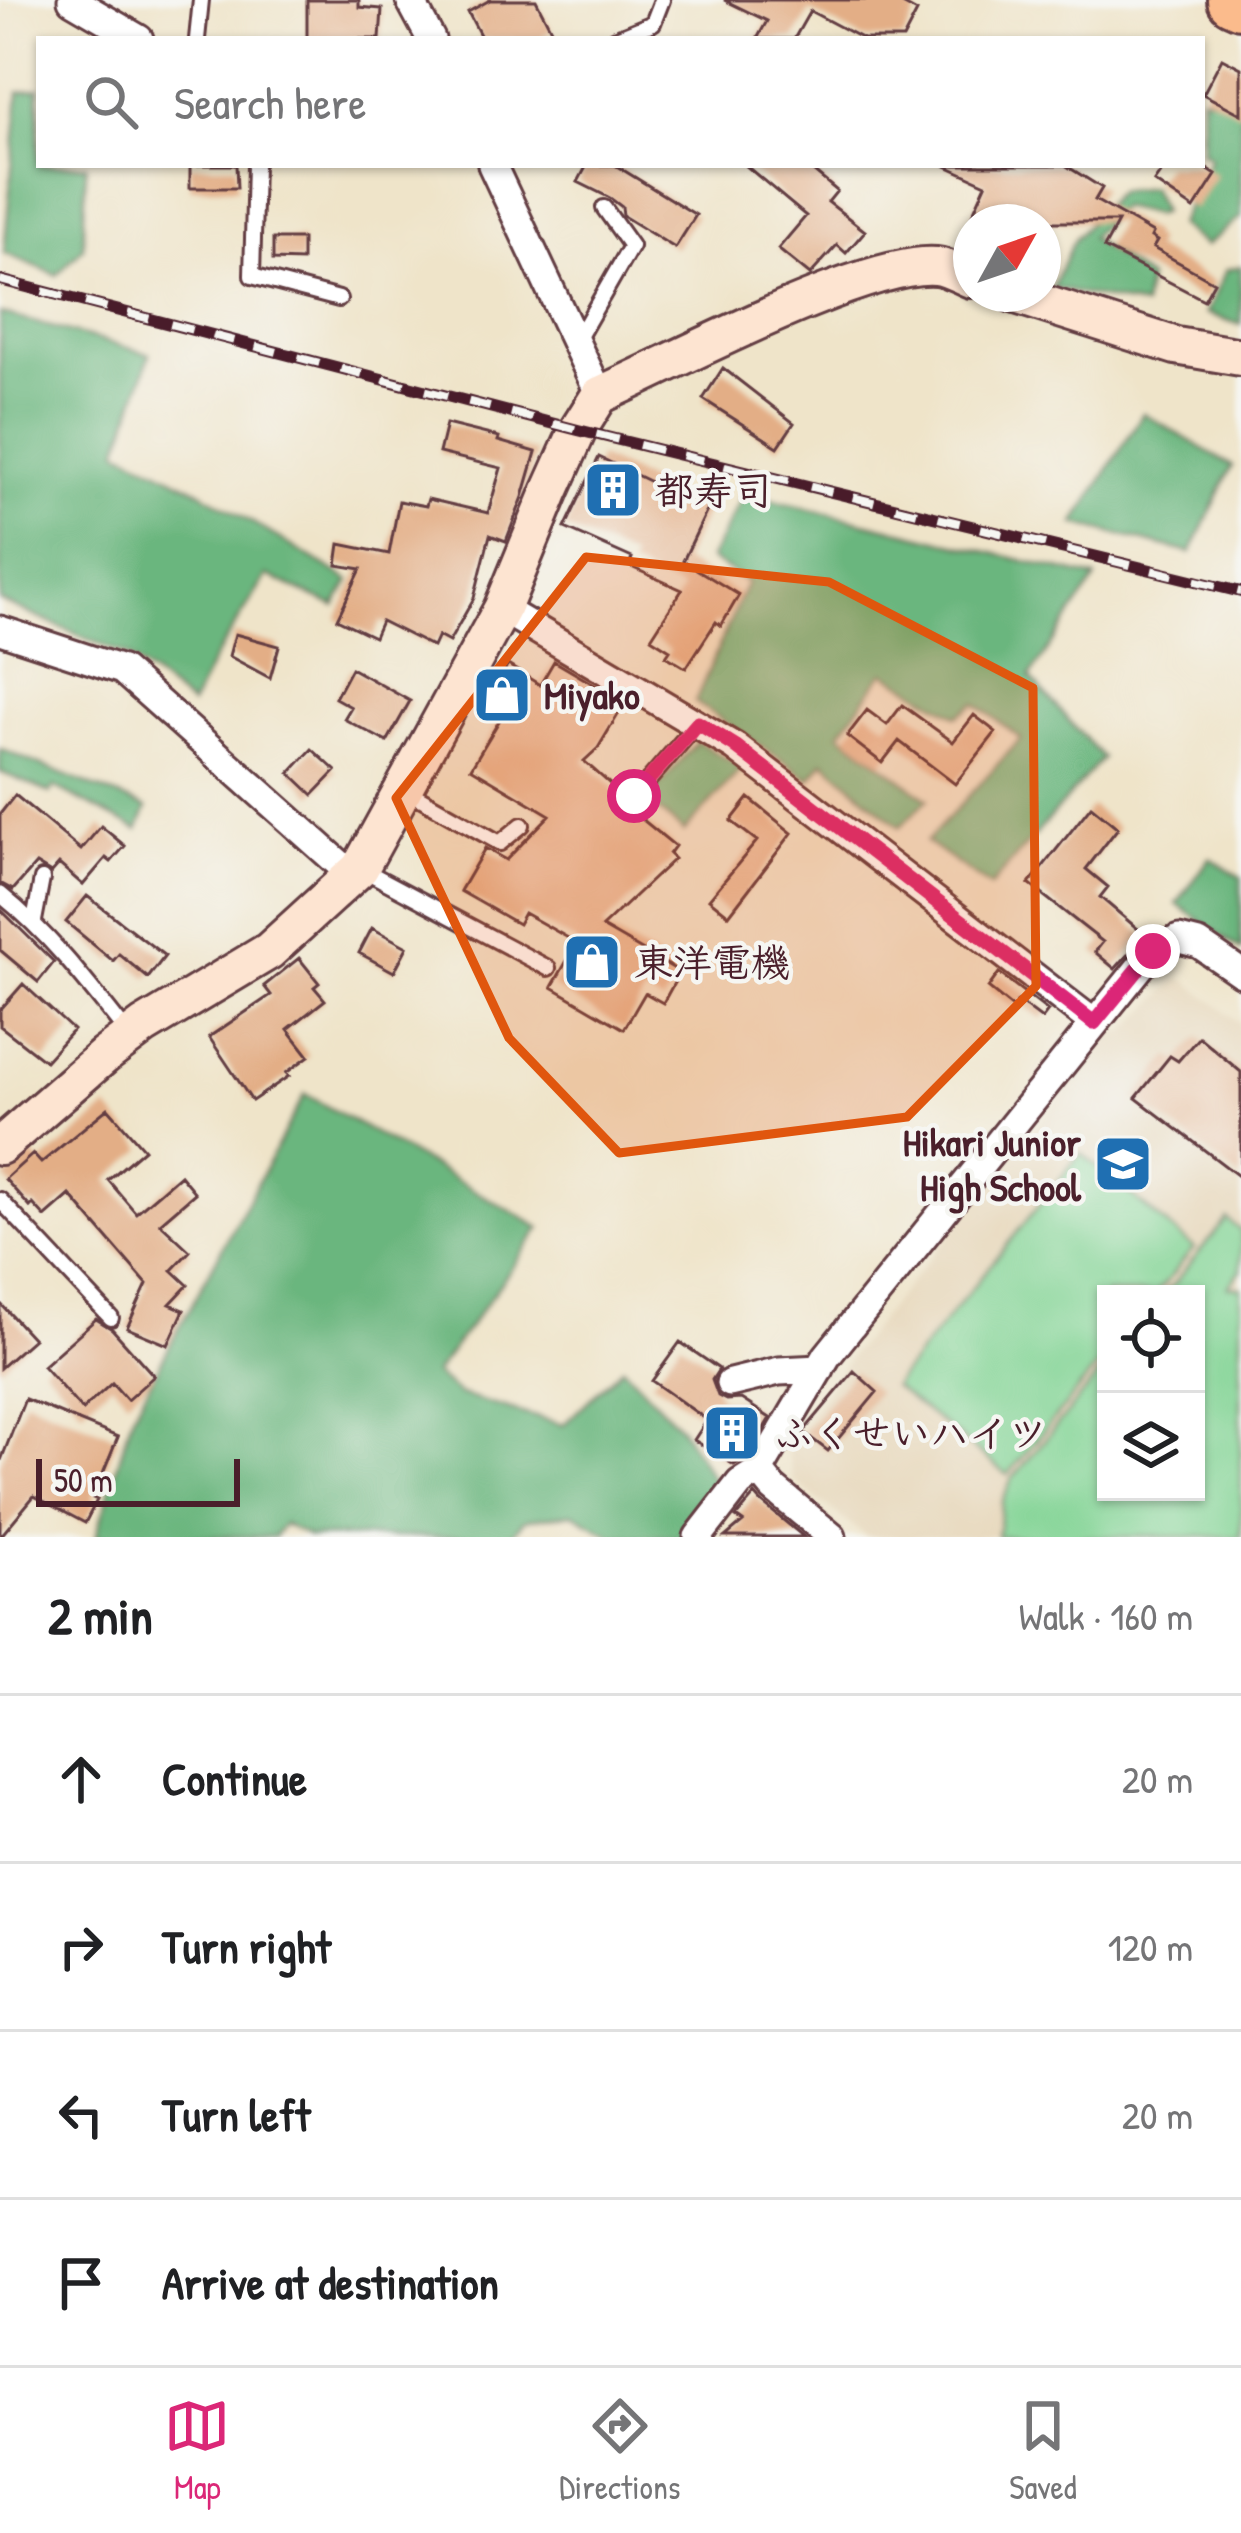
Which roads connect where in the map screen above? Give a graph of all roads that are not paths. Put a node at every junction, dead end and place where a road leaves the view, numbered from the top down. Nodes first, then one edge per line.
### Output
1 (72, 0) edge
2 (201, 0) edge
3 (410, 0) edge
4 (662, 0) edge
5 (1232, 0) edge
6 (1241, 4) edge
7 (134, 36) edge
8 (197, 36) edge
9 (429, 36) edge
10 (621, 36) edge
11 (255, 168) edge
12 (494, 168) edge
13 (604, 208) dead end
14 (953, 272) edge
15 (339, 299) dead end
16 (1061, 310) edge
17 (576, 342) junction
18 (1241, 357) edge
19 (600, 395) junction
20 (502, 610) junction
21 (0, 629) edge
22 (698, 723) junction
23 (404, 789) junction
24 (634, 796) dead end
25 (522, 825) dead end
26 (357, 872) junction
27 (42, 879) dead end
28 (0, 894) edge
29 (34, 921) junction
30 (548, 968) dead end
31 (1241, 973) edge
32 (1094, 1023) junction
33 (130, 1037) junction
34 (2, 1143) edge
35 (0, 1200) edge
36 (111, 1318) dead end
37 (820, 1369) junction
38 (730, 1383) dead end
39 (758, 1471) junction
40 (698, 1537) edge
41 (832, 1537) edge

1 - 7 street
2 - 8 lane
3 - 9 street
4 - 10 lane
5 - 6 highway
11 - 15 lane
12 - 17 street
13 - 17 lane
14 - 19 street
16 - 18 street
17 - 19 street
19 - 20 street
20 - 22 street
20 - 23 street
21 - 26 street
22 - 24 lane
22 - 32 street
23 - 25 lane
23 - 26 street
26 - 30 lane
26 - 33 street
27 - 29 lane
28 - 29 lane
29 - 33 lane
31 - 32 street
32 - 37 street
33 - 34 street
35 - 36 lane
37 - 38 street
37 - 39 street
39 - 40 street
39 - 41 street

